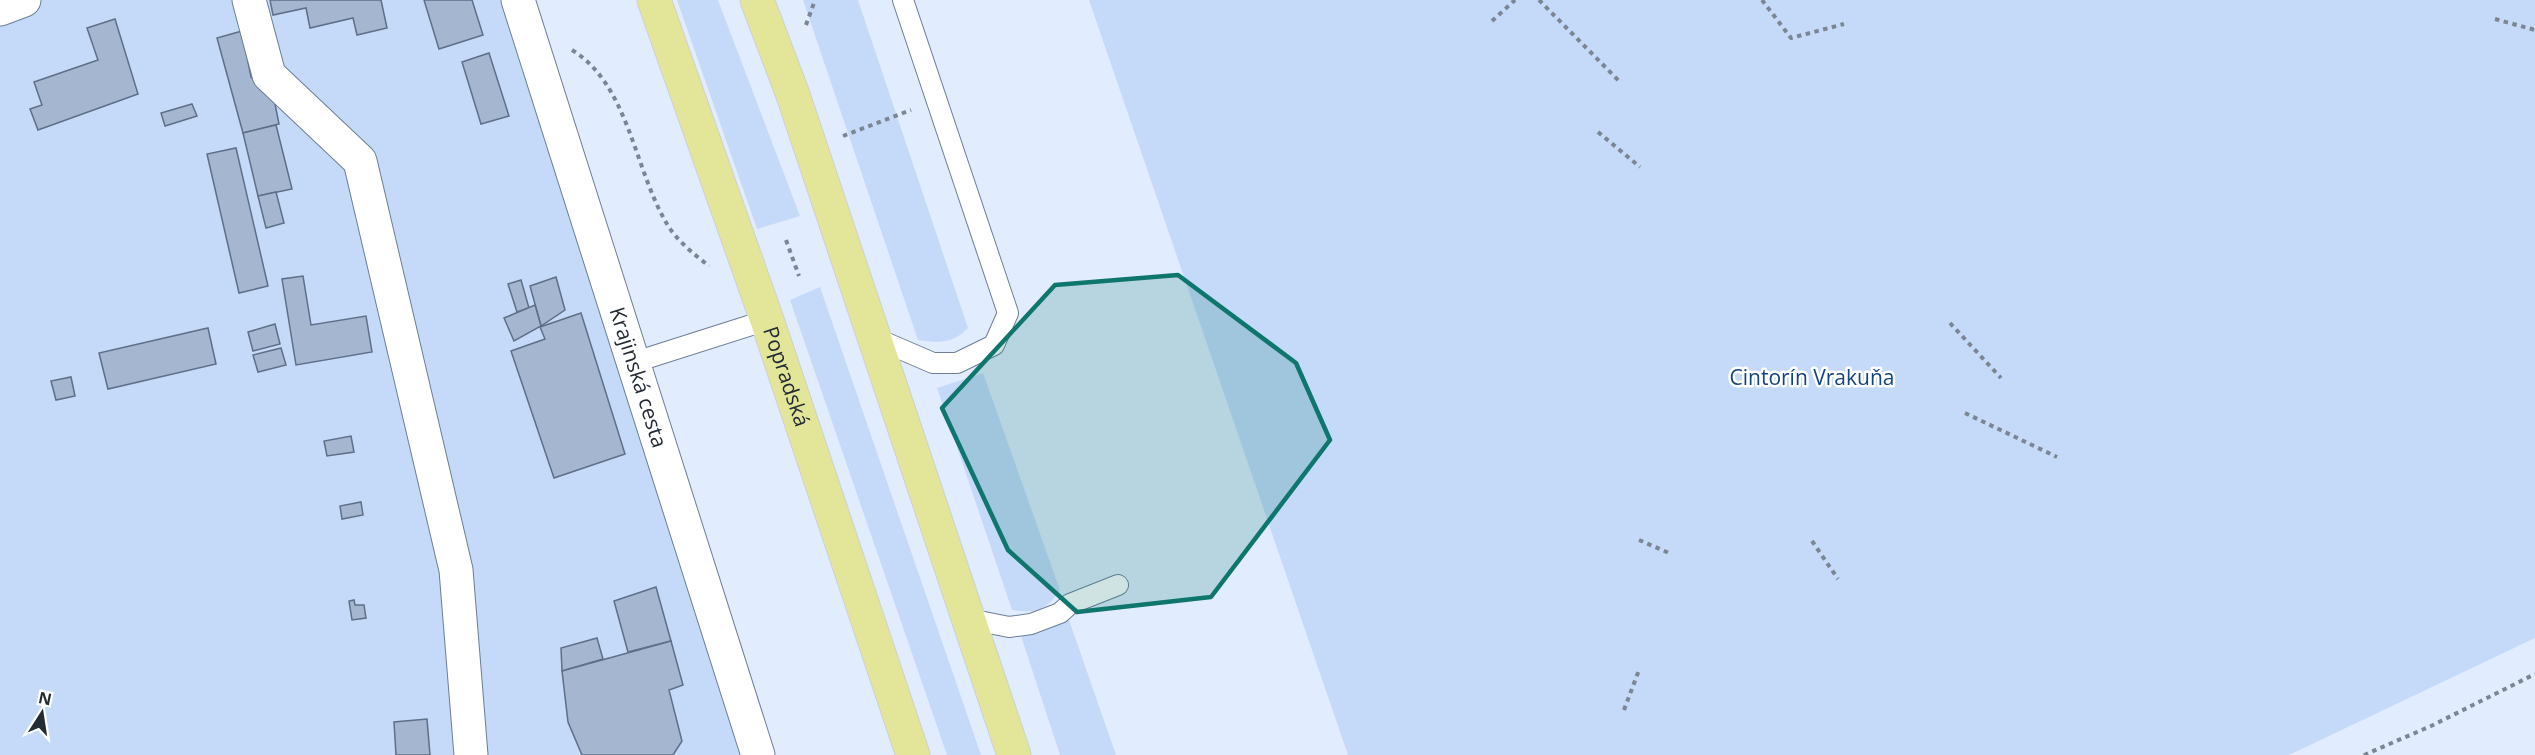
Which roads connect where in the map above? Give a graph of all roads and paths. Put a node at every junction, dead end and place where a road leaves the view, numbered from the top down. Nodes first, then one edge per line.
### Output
1 (24, 0) edge
2 (249, 0) edge
3 (654, 0) edge
4 (757, 0) edge
5 (815, 0) edge
6 (903, 0) edge
7 (1515, 0) edge
8 (1539, 0) edge
9 (1762, 0) edge
10 (0, 9) edge
11 (522, 11) edge
12 (2495, 19) dead end
13 (1492, 21) dead end
14 (1844, 24) dead end
15 (805, 26) dead end
16 (2535, 30) edge
17 (1620, 82) dead end
18 (905, 111) dead end
19 (1598, 132) dead end
20 (843, 136) dead end
21 (1640, 167) dead end
22 (786, 240) dead end
23 (710, 267) dead end
24 (799, 276) dead end
25 (767, 320) junction
26 (1950, 323) dead end
27 (875, 338) junction
28 (632, 363) junction
29 (2001, 378) dead end
30 (1965, 413) dead end
31 (2057, 457) dead end
32 (1639, 540) dead end
33 (1812, 541) dead end
34 (1669, 553) dead end
35 (1838, 579) dead end
36 (1118, 585) dead end
37 (969, 619) junction
38 (1640, 670) dead end
39 (2535, 674) edge
40 (1624, 710) dead end
41 (471, 755) edge
42 (758, 755) edge
43 (913, 755) edge
44 (1014, 755) edge
45 (2364, 755) edge

1 - 10 street
2 - 41 street
3 - 25 main road, Popradská
4 - 27 main road
5 - 15 path
6 - 27 lane
7 - 13 path
8 - 17 path
9 - 14 path
11 - 23 path
11 - 28 street, Krajinská cesta
12 - 16 path
18 - 20 path
19 - 21 path
22 - 24 path
25 - 28 lane
25 - 43 main road, Popradská
26 - 29 path
27 - 37 main road
28 - 42 street, Krajinská cesta
30 - 31 path
32 - 34 path
33 - 35 path
36 - 37 lane
37 - 44 main road
38 - 40 path
39 - 45 path

